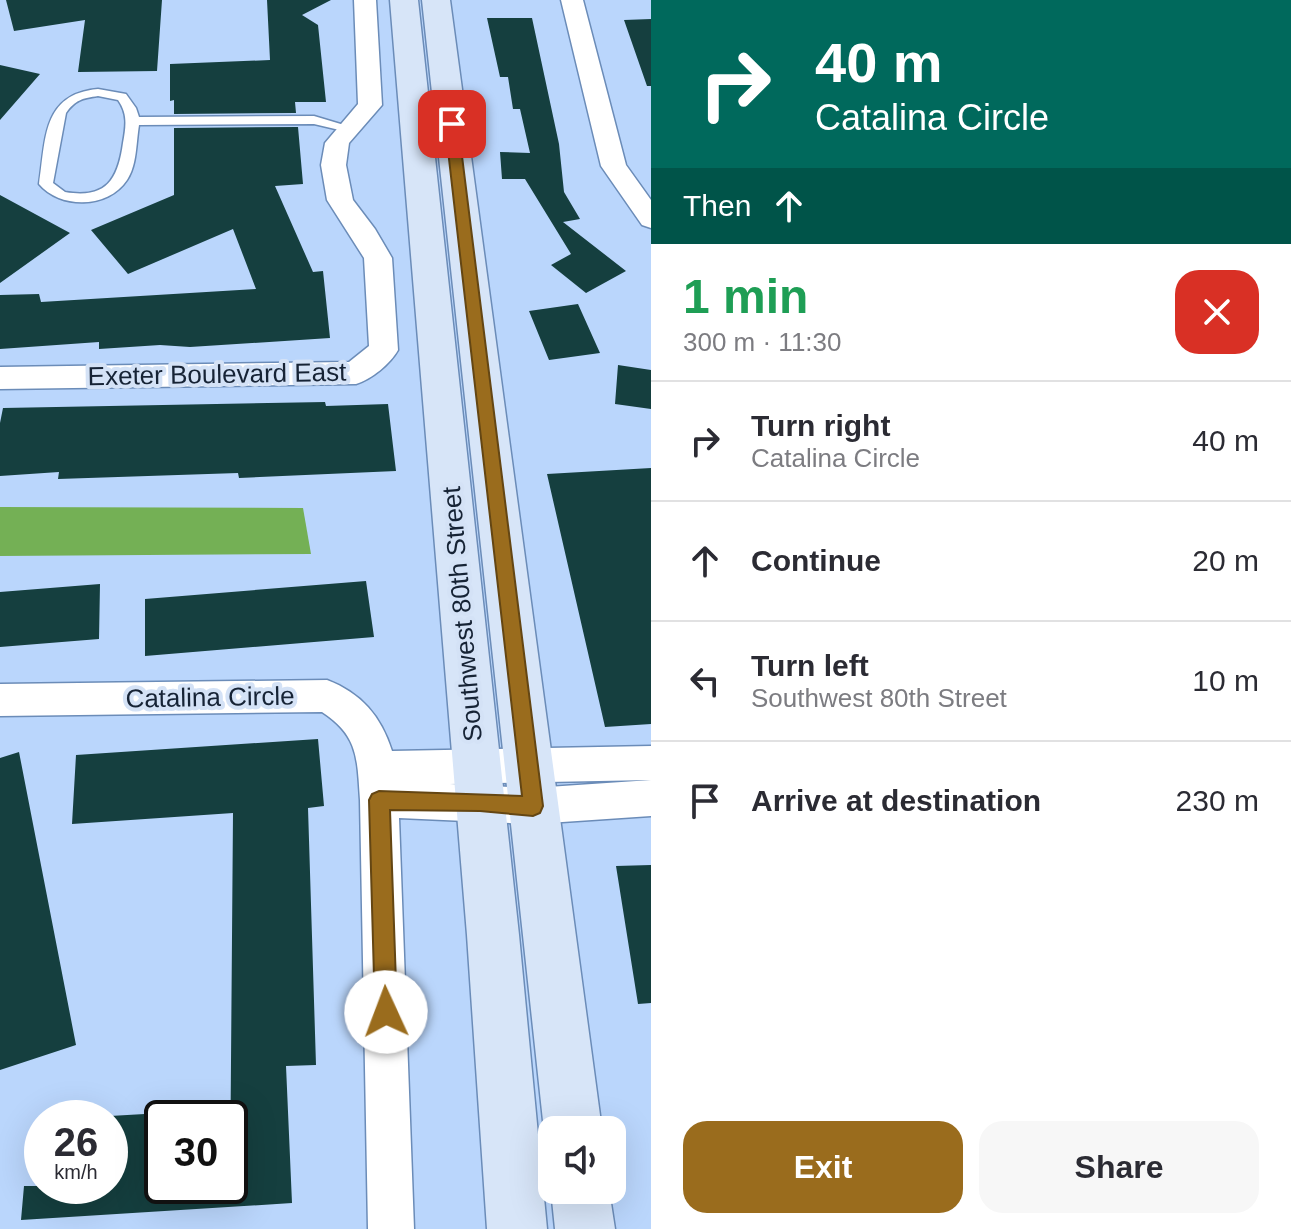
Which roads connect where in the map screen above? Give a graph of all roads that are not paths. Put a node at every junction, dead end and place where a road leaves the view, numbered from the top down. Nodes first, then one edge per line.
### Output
1 (365, 0) edge
2 (572, 0) edge
3 (418, 2) edge
4 (133, 121) junction
5 (348, 128) junction
6 (651, 219) edge
7 (0, 378) edge
8 (0, 700) edge
9 (651, 763) edge
10 (378, 784) junction
11 (478, 784) junction
12 (530, 786) junction
13 (651, 798) edge
14 (571, 1116) edge
15 (582, 1204) edge
16 (391, 1229) edge
17 (517, 1229) edge
18 (585, 1229) edge

1 - 5 street, Exeter Boulevard East
2 - 6 street
3 - 11 street, Southwest 80th Street
3 - 12 street, Southwest 80th Street
4 - 4 lane
4 - 5 lane
5 - 7 street, Exeter Boulevard East
8 - 10 street, Catalina Circle
9 - 12 street
10 - 11 street
10 - 16 street, Catalina Circle
11 - 12 street
11 - 17 street, Southwest 80th Street
12 - 13 street
12 - 14 street, Southwest 80th Street
15 - 18 street

